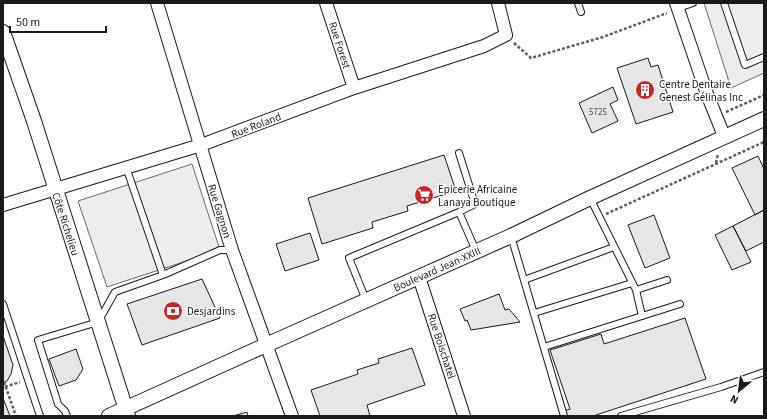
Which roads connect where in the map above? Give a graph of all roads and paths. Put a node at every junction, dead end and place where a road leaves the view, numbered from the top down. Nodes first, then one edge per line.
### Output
1 (157, 3) edge
2 (326, 3) edge
3 (498, 3) edge
4 (578, 3) edge
5 (693, 3) edge
6 (724, 3) edge
7 (677, 6) edge
8 (581, 12) dead end
9 (3, 32) edge
10 (506, 36) junction
11 (764, 57) edge
12 (354, 88) junction
13 (764, 95) edge
14 (737, 107) dead end
15 (764, 118) edge
16 (724, 136) junction
17 (764, 142) edge
18 (201, 146) junction
19 (459, 153) dead end
20 (126, 167) junction
21 (55, 189) junction
22 (590, 198) junction
23 (3, 205) edge
24 (459, 212) junction
25 (605, 214) dead end
26 (512, 236) junction
27 (614, 248) junction
28 (232, 250) junction
29 (476, 251) junction
30 (163, 275) junction
31 (419, 277) junction
32 (524, 280) junction
33 (667, 280) dead end
34 (632, 283) junction
35 (636, 290) junction
36 (366, 300) junction
37 (3, 304) edge
38 (680, 304) dead end
39 (534, 313) junction
40 (642, 316) junction
41 (98, 322) junction
42 (266, 345) junction
43 (544, 348) junction
44 (764, 372) edge
45 (28, 380) junction
46 (4, 382) edge
47 (6, 387) junction
48 (127, 412) edge
49 (16, 416) edge
50 (40, 416) edge
51 (67, 416) edge
52 (109, 416) edge
53 (292, 416) edge
54 (464, 416) edge
55 (564, 416) edge
56 (621, 416) edge

1 - 18 street, Rue Gagnon
2 - 12 street, Rue Forest
3 - 10 street
4 - 8 lane
5 - 7 lane
6 - 11 lane
7 - 10 path
7 - 16 street
9 - 21 street, Côte Richelieu
10 - 12 street, Rue Roland
12 - 18 street, Rue Roland
13 - 14 path
15 - 16 street, Boulevard Jean-XXIII
16 - 22 street, Boulevard Jean-XXIII
17 - 25 path
18 - 20 street, Rue Roland
18 - 28 street, Rue Gagnon
19 - 24 lane
20 - 21 street, Rue Roland
20 - 30 lane
21 - 23 street, Rue Roland
21 - 41 street, Côte Richelieu
22 - 26 street, Boulevard Jean-XXIII
22 - 27 lane
24 - 29 lane
24 - 36 lane
26 - 29 street, Boulevard Jean-XXIII
26 - 32 lane
27 - 32 lane
27 - 34 lane
28 - 30 lane
28 - 42 street, Rue Gagnon
29 - 31 street, Boulevard Jean-XXIII
30 - 41 lane
31 - 36 street, Boulevard Jean-XXIII
31 - 54 street, Rue Boischatel
32 - 39 lane
33 - 35 lane
34 - 35 lane
34 - 39 lane
35 - 40 lane
36 - 42 street, Boulevard Jean-XXIII
37 - 45 lane
38 - 40 lane
39 - 43 lane
40 - 43 lane
41 - 48 street, Côte Richelieu
41 - 51 lane
42 - 48 street, Boulevard Jean-XXIII
42 - 53 street, Rue Gagnon
43 - 55 lane
44 - 56 lane
45 - 47 path
45 - 50 lane
46 - 47 path
47 - 49 path
48 - 52 street, Boulevard Jean-XXIII

